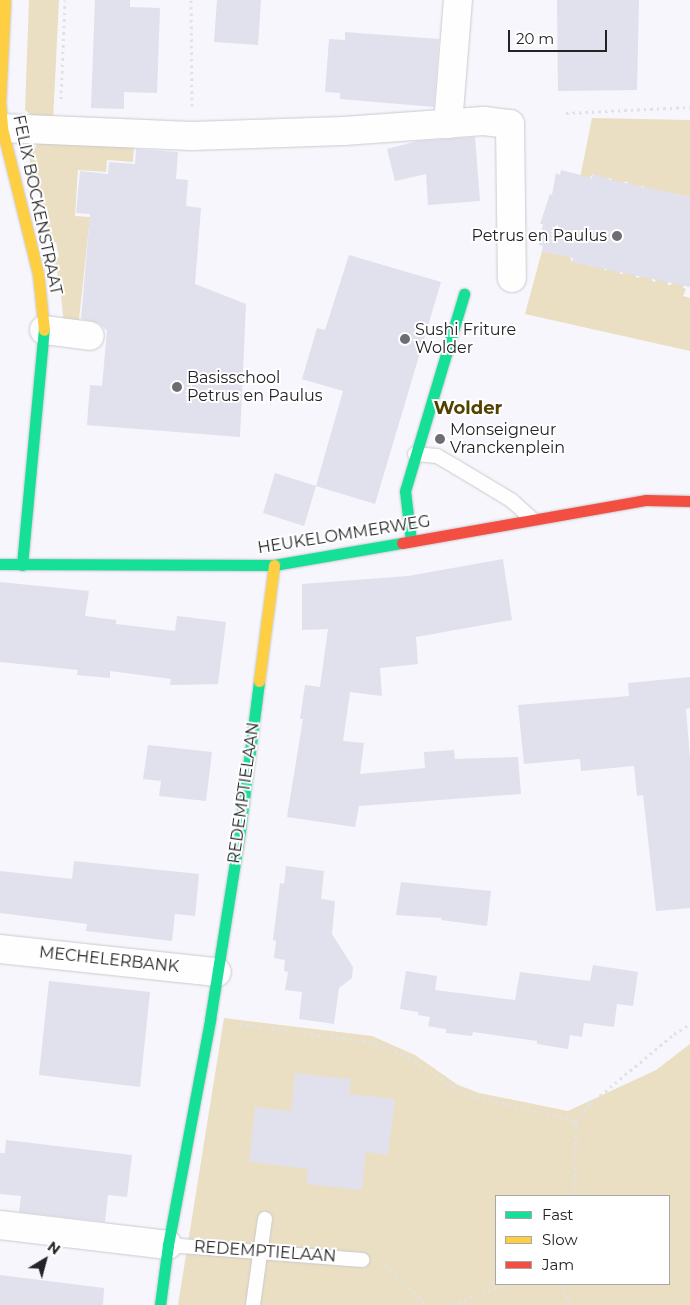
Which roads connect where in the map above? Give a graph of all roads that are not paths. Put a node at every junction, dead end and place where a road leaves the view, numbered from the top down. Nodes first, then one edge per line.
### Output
1 (5, 0) edge
2 (458, 0) edge
3 (448, 124) junction
4 (1, 128) edge
5 (512, 278) dead end
6 (464, 294) dead end
7 (44, 330) junction
8 (90, 336) dead end
9 (415, 454) junction
10 (690, 501) edge
11 (532, 519) junction
12 (411, 541) junction
13 (0, 564) edge
14 (22, 565) junction
15 (274, 565) junction
16 (0, 949) edge
17 (217, 972) junction
18 (264, 1219) dead end
19 (0, 1225) edge
20 (168, 1245) junction
21 (259, 1251) junction
22 (362, 1260) road end
23 (160, 1305) edge
24 (253, 1305) edge

1 - 4 street, FELIX BOCKENSTRAAT
2 - 3 street
3 - 4 street
3 - 5 street
4 - 7 street, FELIX BOCKENSTRAAT
6 - 9 street
7 - 8 street
7 - 14 street, FELIX BOCKENSTRAAT
9 - 11 lane
9 - 12 street
10 - 11 street, HEUKELOMMERWEG
11 - 12 street, HEUKELOMMERWEG
12 - 15 street, HEUKELOMMERWEG
13 - 14 street, HEUKELOMMERWEG
14 - 15 street, HEUKELOMMERWEG
15 - 17 street, REDEMPTIELAAN
16 - 17 street, MECHELERBANK
17 - 20 street, REDEMPTIELAAN
18 - 21 lane
19 - 20 street
20 - 21 lane, REDEMPTIELAAN
20 - 23 street, REDEMPTIELAAN
21 - 22 lane, REDEMPTIELAAN
21 - 24 lane

